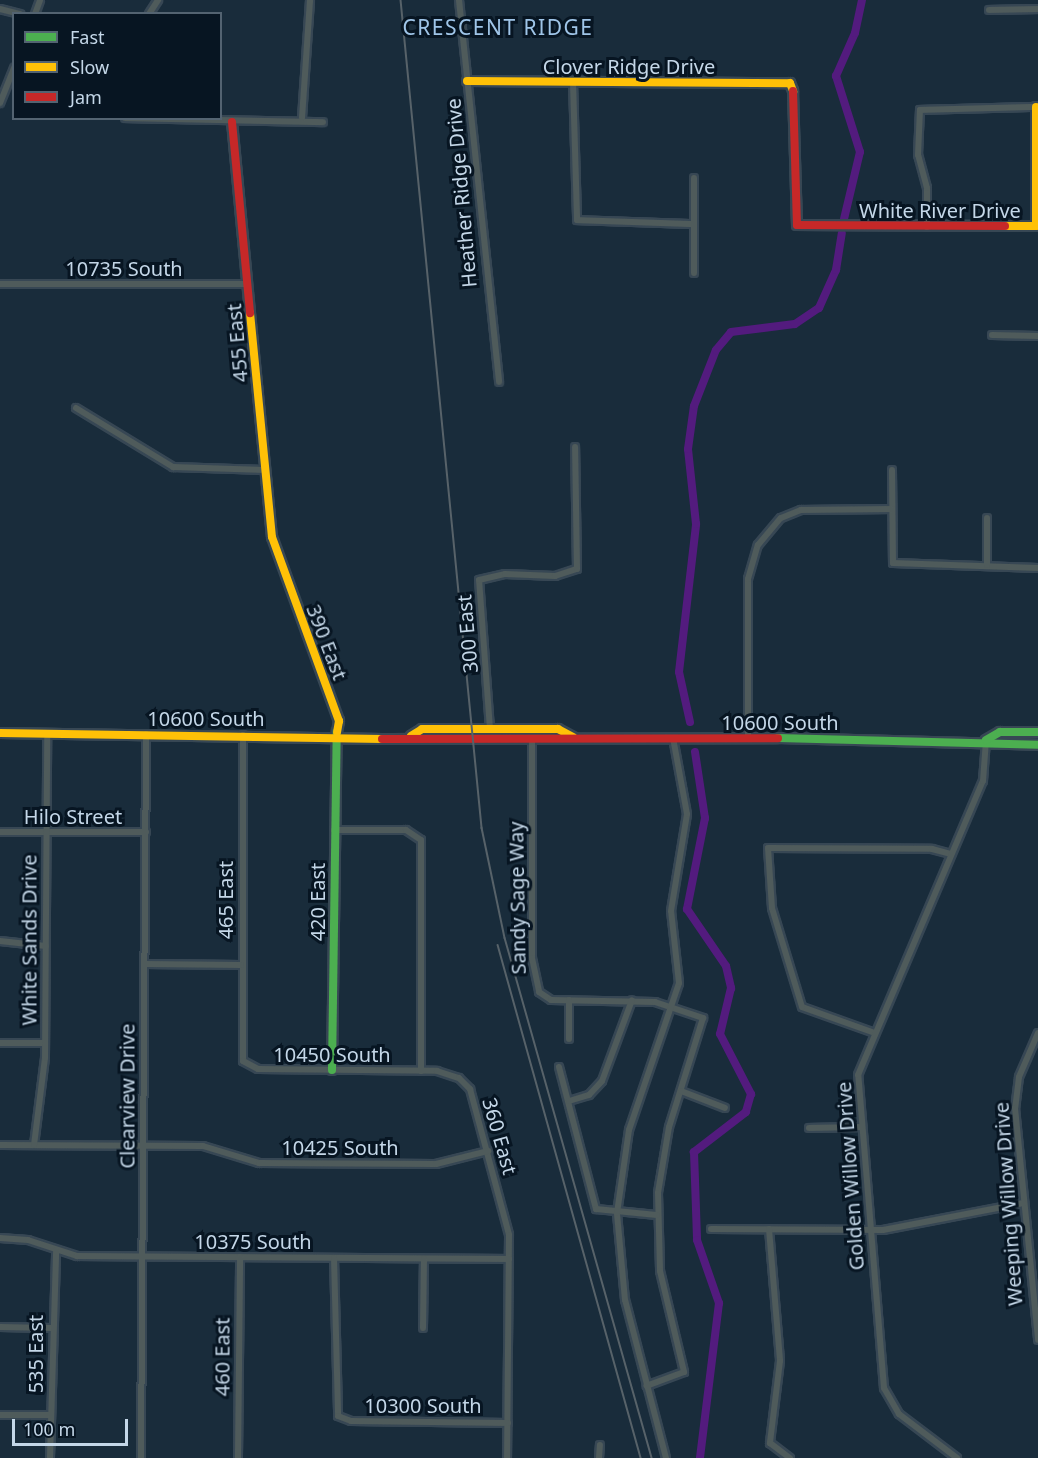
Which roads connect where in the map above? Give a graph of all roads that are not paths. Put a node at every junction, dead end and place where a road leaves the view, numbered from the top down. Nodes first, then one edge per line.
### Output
1 (310, 0) edge
2 (459, 0) edge
3 (1038, 9) edge
4 (989, 10) dead end
5 (12, 73) edge
6 (467, 81) junction
7 (573, 82) junction
8 (0, 102) edge
9 (1037, 107) edge
10 (302, 118) junction
11 (125, 120) edge
12 (232, 122) junction
13 (323, 122) dead end
14 (694, 178) dead end
15 (694, 224) junction
16 (797, 225) joint
17 (927, 227) junction
18 (693, 273) dead end
19 (0, 284) edge
20 (248, 284) junction
21 (992, 335) dead end
22 (1038, 336) edge
23 (499, 382) dead end
24 (76, 408) dead end
25 (575, 447) dead end
26 (265, 470) junction
27 (892, 470) dead end
28 (892, 509) junction
29 (987, 518) dead end
30 (278, 562) joint
31 (987, 565) junction
32 (1038, 568) edge
33 (490, 729) junction
34 (1038, 732) edge
35 (0, 733) edge
36 (46, 734) junction
37 (146, 734) junction
38 (243, 735) junction
39 (337, 735) junction
40 (411, 736) junction
41 (573, 737) junction
42 (673, 738) junction
43 (748, 738) junction
44 (986, 740) junction
45 (532, 742) junction
46 (1038, 745) edge
47 (333, 830) junction
48 (0, 832) edge
49 (46, 832) junction
50 (146, 832) junction
51 (951, 854) junction
52 (0, 941) edge
53 (46, 946) junction
54 (145, 964) junction
55 (241, 965) junction
56 (569, 1000) junction
57 (632, 1000) junction
58 (673, 1006) junction
59 (872, 1032) junction
60 (1038, 1033) edge
61 (569, 1039) dead end
62 (0, 1043) edge
63 (45, 1043) junction
64 (245, 1065) joint
65 (560, 1066) dead end
66 (332, 1070) junction
67 (421, 1071) junction
68 (681, 1091) junction
69 (570, 1101) junction
70 (724, 1108) dead end
71 (862, 1127) junction
72 (809, 1128) dead end
73 (0, 1144) edge
74 (34, 1145) junction
75 (143, 1145) junction
76 (488, 1151) junction
77 (1023, 1203) junction
78 (617, 1213) junction
79 (657, 1215) junction
80 (711, 1229) dead end
81 (769, 1229) junction
82 (870, 1230) junction
83 (0, 1238) edge
84 (56, 1250) junction
85 (143, 1256) junction
86 (240, 1257) junction
87 (334, 1258) junction
88 (424, 1259) junction
89 (509, 1259) junction
90 (0, 1327) edge
91 (51, 1328) junction
92 (423, 1328) dead end
93 (1038, 1340) edge
94 (646, 1386) junction
95 (0, 1415) edge
96 (51, 1415) junction
97 (508, 1422) junction
98 (600, 1445) dead end
99 (50, 1458) edge
100 (141, 1458) edge
101 (238, 1458) edge
102 (507, 1458) edge
103 (599, 1458) edge
104 (666, 1458) edge
105 (790, 1458) edge
106 (957, 1458) edge

1 - 10 street
2 - 6 street, Heather Ridge Drive
3 - 4 street
5 - 8 street
6 - 7 street, Clover Ridge Drive
6 - 23 street, Heather Ridge Drive
7 - 15 street
7 - 16 street, Clover Ridge Drive
9 - 17 street, White River Drive
9 - 17 street
10 - 12 street
10 - 13 street
11 - 12 street
12 - 20 street, 455 East
14 - 15 street
15 - 18 street
16 - 17 street, White River Drive
19 - 20 street, 10735 South
20 - 26 street, 455 East
21 - 22 street
24 - 26 street
25 - 33 street, 300 East
26 - 30 street, 455 East
27 - 28 street
28 - 31 street
28 - 43 street
29 - 31 street
30 - 39 street, 390 East
31 - 32 street
33 - 40 street, 10600 South
33 - 41 street, 10600 South
34 - 44 street, 10600 South
35 - 36 street, 10600 South
36 - 37 street, 10600 South
36 - 49 street, White Sands Drive
37 - 38 street, 10600 South
37 - 50 street, Clearview Drive
38 - 39 street, 10600 South
38 - 55 street, 465 East
39 - 40 street, 10600 South
39 - 47 street, 420 East
40 - 45 street, 10600 South
41 - 42 street, 10600 South
41 - 45 street, 10600 South
42 - 43 street, 10600 South
42 - 58 street
43 - 44 street, 10600 South
44 - 46 street, 10600 South
44 - 51 street, Golden Willow Drive
45 - 56 street, Sandy Sage Way
47 - 66 street, 420 East
47 - 67 street
48 - 49 street, Hilo Street
49 - 50 street, Hilo Street
49 - 53 street, White Sands Drive
50 - 54 street, Clearview Drive
51 - 59 street, Golden Willow Drive
51 - 59 street
52 - 53 street
53 - 63 street, White Sands Drive
54 - 55 street
54 - 75 street, Clearview Drive
55 - 64 street, 465 East
56 - 57 street, Sandy Sage Way
56 - 61 street
57 - 58 street, Sandy Sage Way
57 - 69 street
58 - 68 street, Sandy Sage Way
58 - 78 street
59 - 71 street, Golden Willow Drive
60 - 77 street, Weeping Willow Drive
62 - 63 street
63 - 74 street, White Sands Drive
64 - 66 street, 10450 South
65 - 69 street
66 - 67 street, 10450 South
67 - 76 street, 360 East
68 - 70 street
68 - 79 street
69 - 78 street
71 - 72 street
71 - 82 street, Golden Willow Drive
73 - 74 street, 10425 South
74 - 75 street, 10425 South
75 - 76 street, 10425 South
75 - 85 street, Clearview Drive
76 - 89 street, 360 East
77 - 82 street
77 - 93 street, Weeping Willow Drive
78 - 79 street
78 - 94 street
79 - 94 street
80 - 81 street
81 - 82 street
81 - 105 street
82 - 106 street, Golden Willow Drive
83 - 84 street, 10375 South
84 - 85 street, 10375 South
84 - 91 street, 535 East
85 - 86 street, 10375 South
85 - 100 street, Clearview Drive
86 - 87 street, 10375 South
86 - 101 street, 460 East
87 - 88 street, 10375 South
87 - 97 street, 10300 South
88 - 89 street, 10375 South
88 - 92 street
89 - 97 street, 360 East
90 - 91 street
91 - 96 street, 535 East
94 - 104 street
95 - 96 street
96 - 99 street, 535 East
97 - 102 street, 360 East
98 - 103 street

